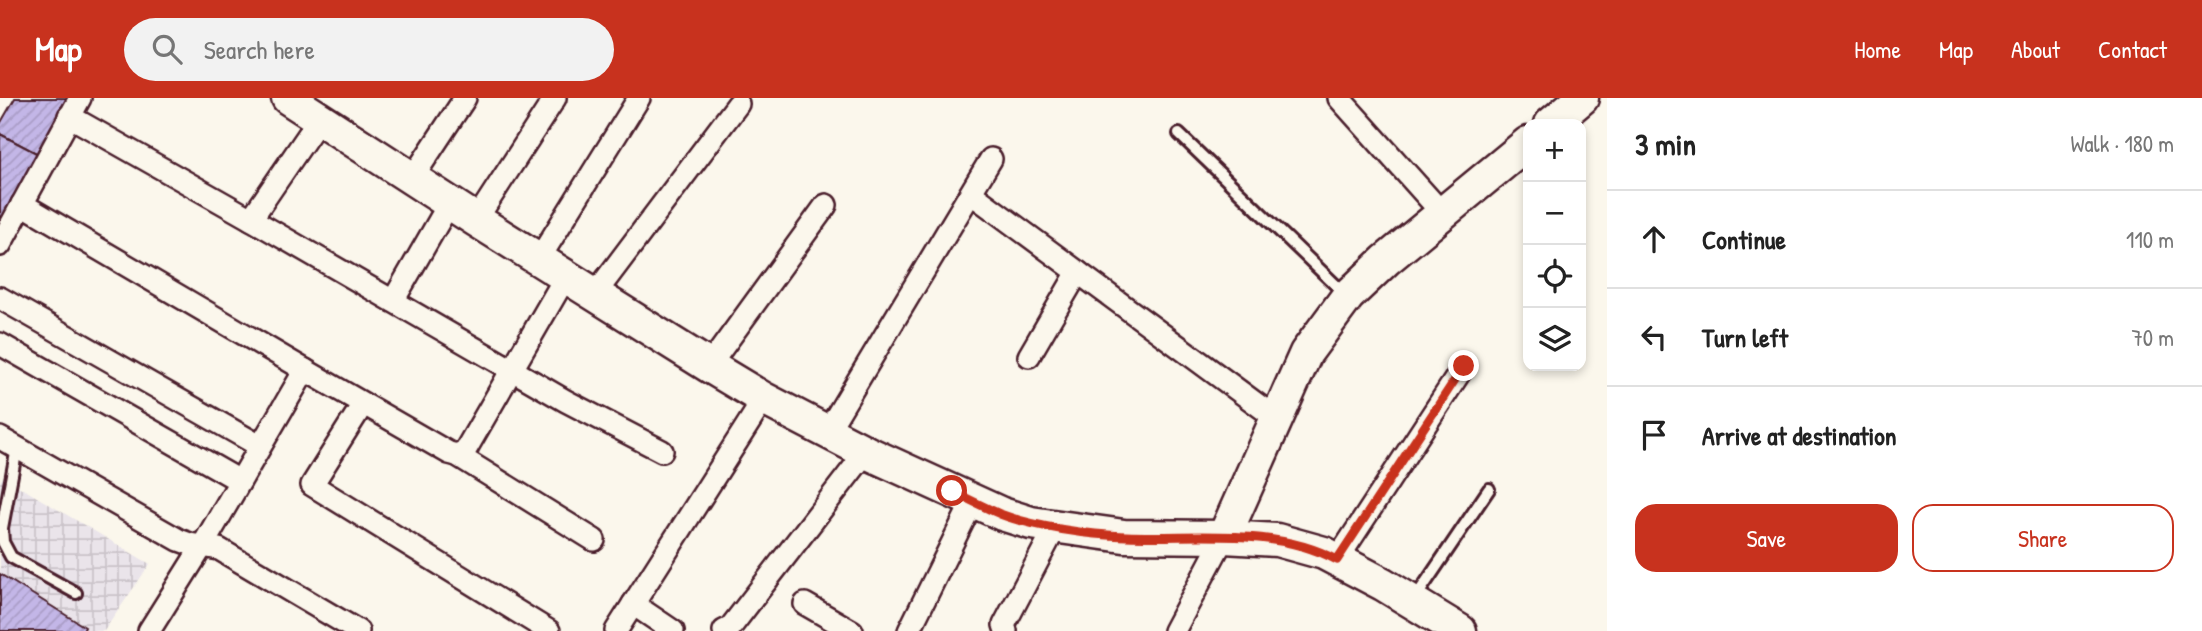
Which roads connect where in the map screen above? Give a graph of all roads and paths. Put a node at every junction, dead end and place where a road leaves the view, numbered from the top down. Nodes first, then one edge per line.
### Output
1 (288, 98) edge
2 (465, 98) edge
3 (555, 98) edge
4 (639, 98) edge
5 (1339, 98) edge
6 (738, 104) dead end
7 (74, 107) edge
8 (320, 118) junction
9 (1179, 134) dead end
10 (1523, 147) edge
11 (991, 159) dead end
12 (413, 177) junction
13 (972, 194) junction
14 (450, 202) junction
15 (22, 204) junction
16 (826, 205) dead end
17 (1442, 213) junction
18 (251, 219) junction
19 (476, 220) junction
20 (0, 245) edge
21 (540, 259) junction
22 (1078, 272) junction
23 (566, 276) junction
24 (594, 294) junction
25 (1348, 296) junction
26 (0, 298) edge
27 (393, 301) junction
28 (0, 344) edge
29 (1029, 356) dead end
30 (709, 366) junction
31 (1464, 366) dead end
32 (512, 368) junction
33 (305, 370) junction
34 (764, 399) junction
35 (363, 404) junction
36 (1278, 419) junction
37 (827, 432) junction
38 (9, 443) edge
39 (260, 446) junction
40 (662, 451) dead end
41 (866, 452) junction
42 (457, 455) junction
43 (240, 481) junction
44 (1489, 489) dead end
45 (973, 501) junction
46 (1055, 528) junction
47 (1224, 537) junction
48 (594, 540) dead end
49 (203, 545) junction
50 (1337, 560) junction
51 (76, 593) dead end
52 (1412, 602) junction
53 (633, 604) junction
54 (805, 604) dead end
55 (1003, 629) edge
56 (149, 631) edge
57 (358, 631) edge
58 (549, 631) edge
59 (616, 631) edge
60 (673, 631) edge
61 (724, 631) edge
62 (852, 631) edge
63 (909, 631) edge
64 (1174, 631) edge
65 (1460, 631) edge

1 - 8 street
2 - 12 street
3 - 19 street
4 - 21 street
5 - 17 street
6 - 24 street
7 - 15 street
7 - 18 street
8 - 12 street
8 - 18 street
9 - 25 lane
10 - 17 street
11 - 13 street
12 - 14 street
13 - 22 street
13 - 37 street
14 - 19 street
14 - 27 street
15 - 20 street
15 - 33 street
16 - 30 street
17 - 25 street
18 - 27 street
19 - 21 street
21 - 23 street
22 - 29 street
22 - 36 street
23 - 24 street
23 - 32 street
24 - 30 street
25 - 36 street
26 - 39 street
27 - 32 street
28 - 43 street
30 - 34 street
31 - 50 street
32 - 40 street
32 - 42 street
33 - 35 street
33 - 39 street
34 - 37 street
34 - 53 street
35 - 42 street
35 - 58 street
36 - 47 street
37 - 41 street
38 - 49 street
38 - 51 lane
39 - 43 street
41 - 45 street
41 - 61 street
42 - 48 street
43 - 49 street
44 - 52 lane
45 - 46 street
45 - 63 street
46 - 47 street
46 - 55 street
47 - 50 street
47 - 64 street
49 - 56 street
49 - 57 street
50 - 52 street
52 - 65 street
53 - 59 street
53 - 60 street
54 - 62 street

